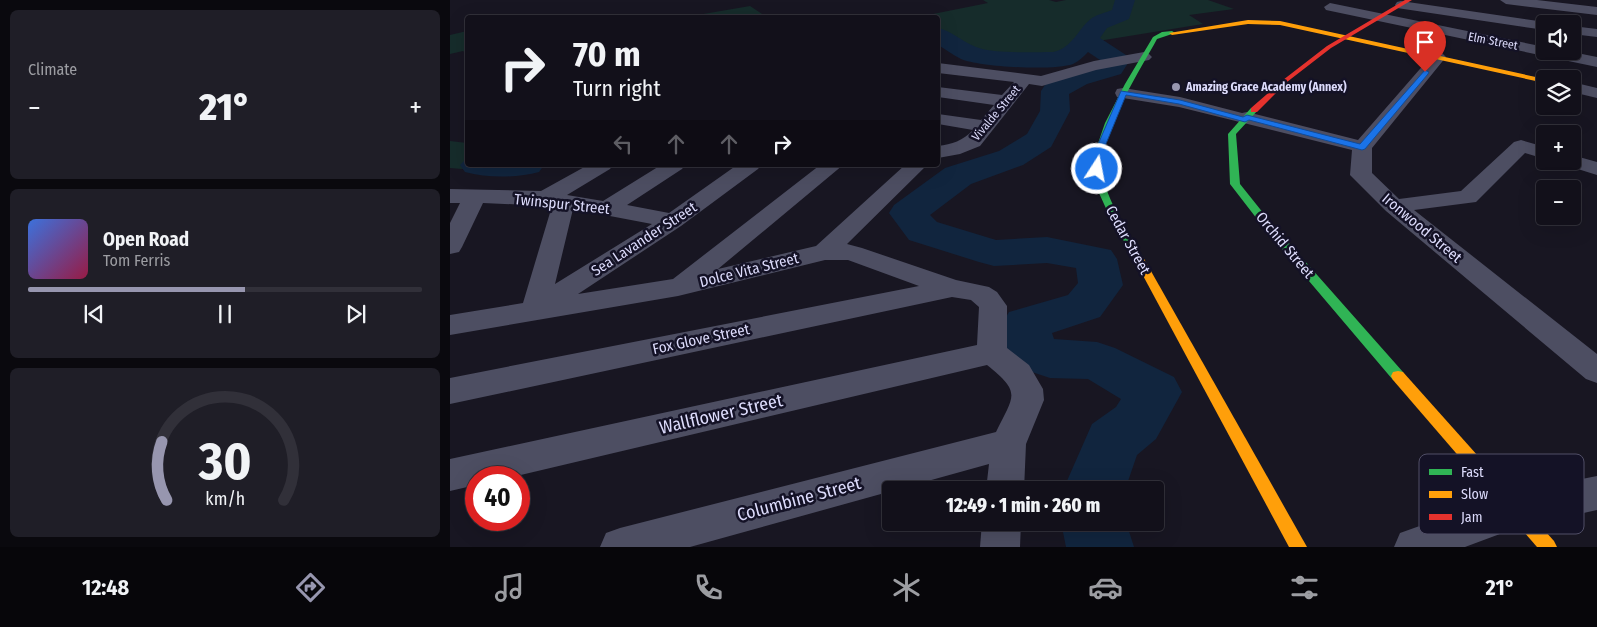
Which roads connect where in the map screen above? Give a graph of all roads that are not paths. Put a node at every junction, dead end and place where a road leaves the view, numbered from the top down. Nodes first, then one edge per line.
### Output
1 (1506, 0) edge
2 (1405, 2) edge
3 (1330, 7) dead end
4 (1588, 7) edge
5 (1378, 18) junction
6 (1536, 24) edge
7 (1581, 31) edge
8 (1597, 33) edge
9 (1346, 36) junction
10 (1137, 58) junction
11 (1438, 58) junction
12 (1597, 62) edge
13 (940, 68) edge
14 (1025, 79) junction
15 (1536, 79) edge
16 (1581, 89) edge
17 (940, 92) edge
18 (1123, 93) junction
19 (1597, 93) edge
20 (1005, 101) junction
21 (1246, 118) junction
22 (940, 119) edge
23 (986, 126) junction
24 (1362, 147) junction
25 (1536, 150) edge
26 (940, 152) edge
27 (1581, 164) edge
28 (600, 167) edge
29 (672, 167) edge
30 (748, 167) edge
31 (829, 167) edge
32 (915, 167) edge
33 (1597, 169) edge
34 (450, 196) edge
35 (475, 196) junction
36 (554, 200) junction
37 (1394, 206) junction
38 (607, 208) junction
39 (673, 222) junction
40 (450, 247) edge
41 (825, 252) junction
42 (678, 287) junction
43 (952, 288) junction
44 (535, 310) junction
45 (450, 324) edge
46 (992, 353) junction
47 (1597, 371) edge
48 (450, 390) edge
49 (1008, 444) junction
50 (1467, 454) edge
51 (450, 474) edge
52 (1005, 481) edge
53 (1597, 493) edge
54 (1584, 496) edge
55 (1001, 531) edge
56 (1450, 534) edge
57 (1537, 534) edge
58 (620, 547) edge
59 (1000, 547) edge
60 (1298, 547) edge
61 (1414, 547) edge
62 (1548, 547) edge

1 - 4 street
2 - 5 street, Orchid Street
2 - 6 street
3 - 5 street, Elm Street
5 - 9 street, Orchid Street
5 - 12 street, Elm Street
7 - 8 street
9 - 10 street, Cedar Street
9 - 11 street, Cedar Street
9 - 21 street, Orchid Street
10 - 14 street
10 - 18 street, Cedar Street
11 - 15 street, Cedar Street
11 - 24 street
13 - 14 street
14 - 20 street, Vivalde Street
16 - 19 street
17 - 20 street
18 - 21 street
18 - 60 street, Cedar Street
20 - 23 street, Vivalde Street
21 - 24 street
21 - 50 street, Orchid Street
22 - 23 street
23 - 26 street, Vivalde Street
24 - 37 street, Ironwood Street
25 - 37 street
27 - 33 street
28 - 36 street
29 - 38 street
30 - 39 street, Sea Lavander Street
31 - 42 street
32 - 41 street
34 - 35 street, Twinspur Street
35 - 36 street, Twinspur Street
35 - 40 street
36 - 38 street, Twinspur Street
36 - 44 street
37 - 47 street, Ironwood Street
38 - 39 street, Twinspur Street
39 - 44 street, Sea Lavander Street
41 - 42 street, Dolce Vita Street
41 - 43 street, Dolce Vita Street
42 - 44 street, Dolce Vita Street
43 - 46 street, Dolce Vita Street
43 - 48 street, Fox Glove Street
44 - 45 street, Dolce Vita Street
46 - 49 street
46 - 51 street, Wallflower Street
49 - 52 street
49 - 58 street, Columbine Street
53 - 54 street
55 - 59 street
56 - 61 street
57 - 62 street, Orchid Street

